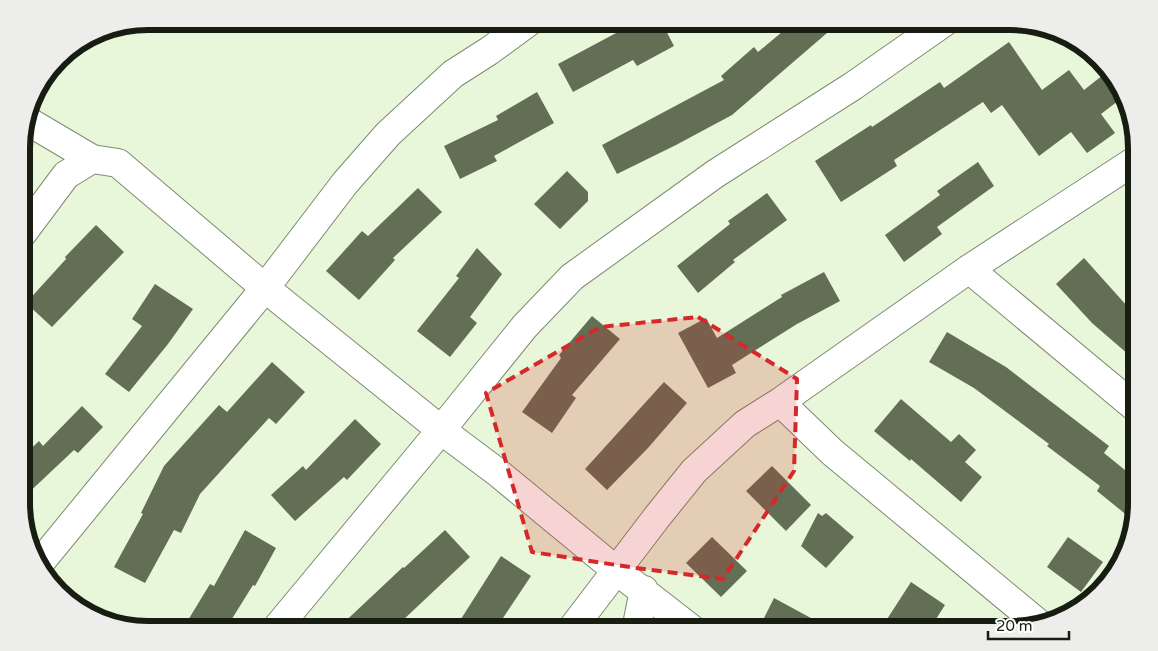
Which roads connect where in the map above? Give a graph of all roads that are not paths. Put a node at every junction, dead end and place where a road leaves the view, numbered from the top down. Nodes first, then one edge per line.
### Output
1 (517, 30) edge
2 (933, 30) edge
3 (33, 124) edge
4 (92, 159) junction
5 (1128, 165) edge
6 (30, 223) edge
7 (969, 269) junction
8 (265, 288) junction
9 (1128, 401) edge
10 (780, 402) junction
11 (442, 430) junction
12 (44, 558) edge
13 (617, 571) junction
14 (644, 590) junction
15 (1032, 619) edge
16 (283, 621) edge
17 (579, 621) edge
18 (638, 621) edge
19 (682, 621) edge

1 - 8 street
2 - 11 street
3 - 4 street
4 - 6 street
4 - 8 street
5 - 7 street
7 - 9 street
7 - 10 street
8 - 11 street
8 - 12 street
10 - 13 street
10 - 15 street
11 - 13 street
11 - 16 street
13 - 14 street
13 - 17 street
14 - 18 street
14 - 19 street

